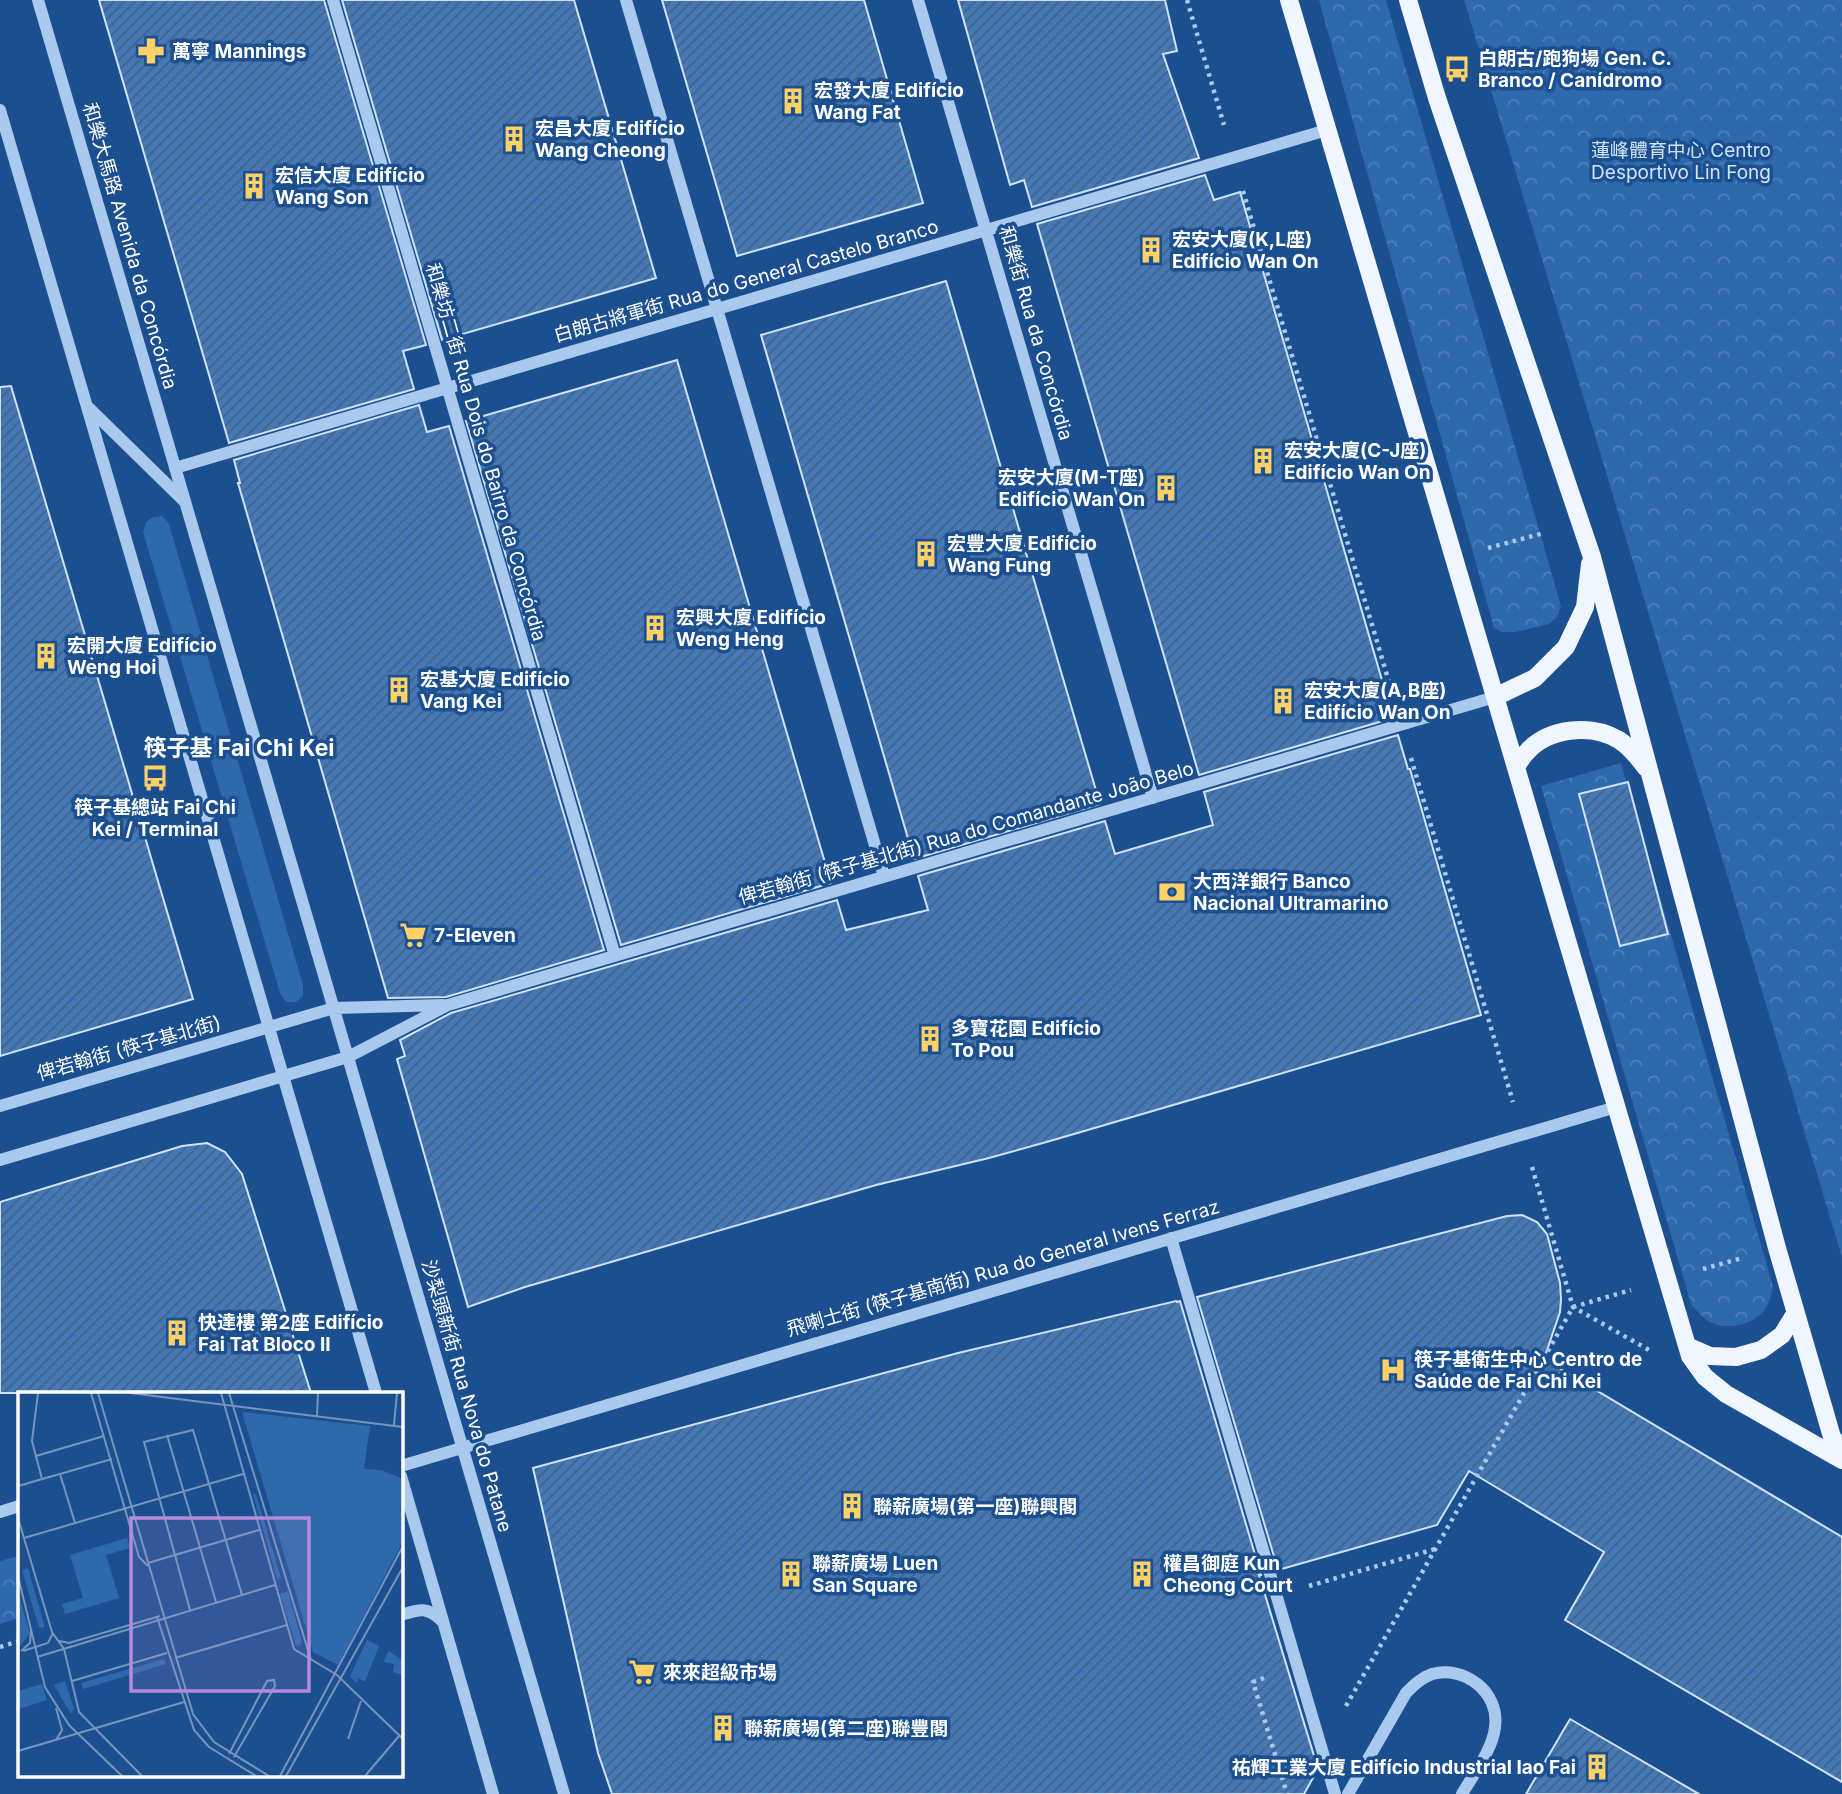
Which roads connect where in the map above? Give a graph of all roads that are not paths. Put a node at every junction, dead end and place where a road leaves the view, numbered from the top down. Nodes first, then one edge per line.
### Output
1 (38, 0) edge
2 (333, 0) edge
3 (626, 0) edge
4 (918, 0) edge
5 (1289, 0) edge
6 (1408, 0) edge
7 (0, 110) edge
8 (1327, 130) junction
9 (986, 231) junction
10 (717, 309) junction
11 (447, 389) junction
12 (88, 407) junction
13 (175, 468) junction
14 (186, 503) junction
15 (1592, 557) junction
16 (1495, 697) junction
17 (1516, 767) junction
18 (1650, 774) junction
19 (1153, 798) junction
20 (884, 876) junction
21 (615, 956) junction
22 (448, 1005) junction
23 (334, 1008) junction
24 (269, 1027) junction
25 (348, 1057) junction
26 (284, 1077) junction
27 (0, 1106) edge
28 (1616, 1107) junction
29 (0, 1160) edge
30 (1171, 1238) junction
31 (1796, 1314) junction
32 (1687, 1346) junction
33 (376, 1392) edge
34 (463, 1448) junction
35 (1842, 1451) edge
36 (1842, 1461) edge
37 (402, 1465) edge
38 (402, 1479) edge
39 (18, 1506) edge
40 (0, 1512) edge
41 (432, 1580) junction
42 (420, 1609) junction
43 (402, 1615) edge
44 (443, 1622) junction
45 (494, 1794) edge
46 (564, 1794) edge
47 (1335, 1794) edge
48 (1348, 1794) edge
49 (1462, 1794) edge

1 - 13 street, 和樂大馬路 Avenida da Concórdia
2 - 11 street, 和樂坊二街 Rua Dois do Bairro da Concórdia
3 - 10 street
4 - 9 street, 和樂街 Rua da Concórdia
5 - 8 main road
6 - 15 main road
7 - 12 street, 和樂大馬路 Avenida da Concórdia
8 - 9 street, 白朗古將軍街 Rua do General Castelo Branco
8 - 16 main road
9 - 10 street, 白朗古將軍街 Rua do General Castelo Branco
9 - 19 street, 和樂街 Rua da Concórdia
10 - 11 street, 白朗古將軍街 Rua do General Castelo Branco
10 - 20 street
11 - 13 street, 白朗古將軍街 Rua do General Castelo Branco
11 - 21 street, 和樂坊二街 Rua Dois do Bairro da Concórdia
12 - 14 street, 和樂大馬路 Avenida da Concórdia
12 - 24 street, 和樂大馬路 Avenida da Concórdia
13 - 14 street, 和樂大馬路 Avenida da Concórdia
14 - 23 street, 和樂大馬路 Avenida da Concórdia
15 - 16 main road
15 - 18 main road
16 - 17 main road
16 - 19 street, 俾若翰街 (筷子基北街) Rua do Comandante João Belo
17 - 18 main road
17 - 28 main road
18 - 31 main road
19 - 20 street, 俾若翰街 (筷子基北街) Rua do Comandante João Belo
20 - 21 street, 俾若翰街 (筷子基北街) Rua do Comandante João Belo
21 - 22 street, 俾若翰街 (筷子基北街) Rua do Comandante João Belo
22 - 23 street, 俾若翰街 (筷子基北街)
22 - 25 street
23 - 24 street, 俾若翰街 (筷子基北街)
23 - 25 street, 沙梨頭新街 Rua Nova do Patane
24 - 26 street
24 - 27 street, 俾若翰街 (筷子基北街)
25 - 26 street
25 - 34 street, 沙梨頭新街 Rua Nova do Patane
26 - 29 street
26 - 33 street
28 - 30 street, 飛喇士街 (筷子基南街) Rua do General Ivens Ferraz
28 - 32 main road
30 - 34 street, 飛喇士街 (筷子基南街) Rua do General Ivens Ferraz
30 - 47 street
31 - 32 main road
31 - 35 main road
32 - 36 main road
34 - 37 street, 飛喇士街 (筷子基南街) Rua do General Ivens Ferraz
34 - 46 street, 沙梨頭新街 Rua Nova do Patane
38 - 41 street
39 - 40 street
41 - 42 street
41 - 44 street
42 - 43 street
42 - 44 street
44 - 45 street
48 - 49 street

